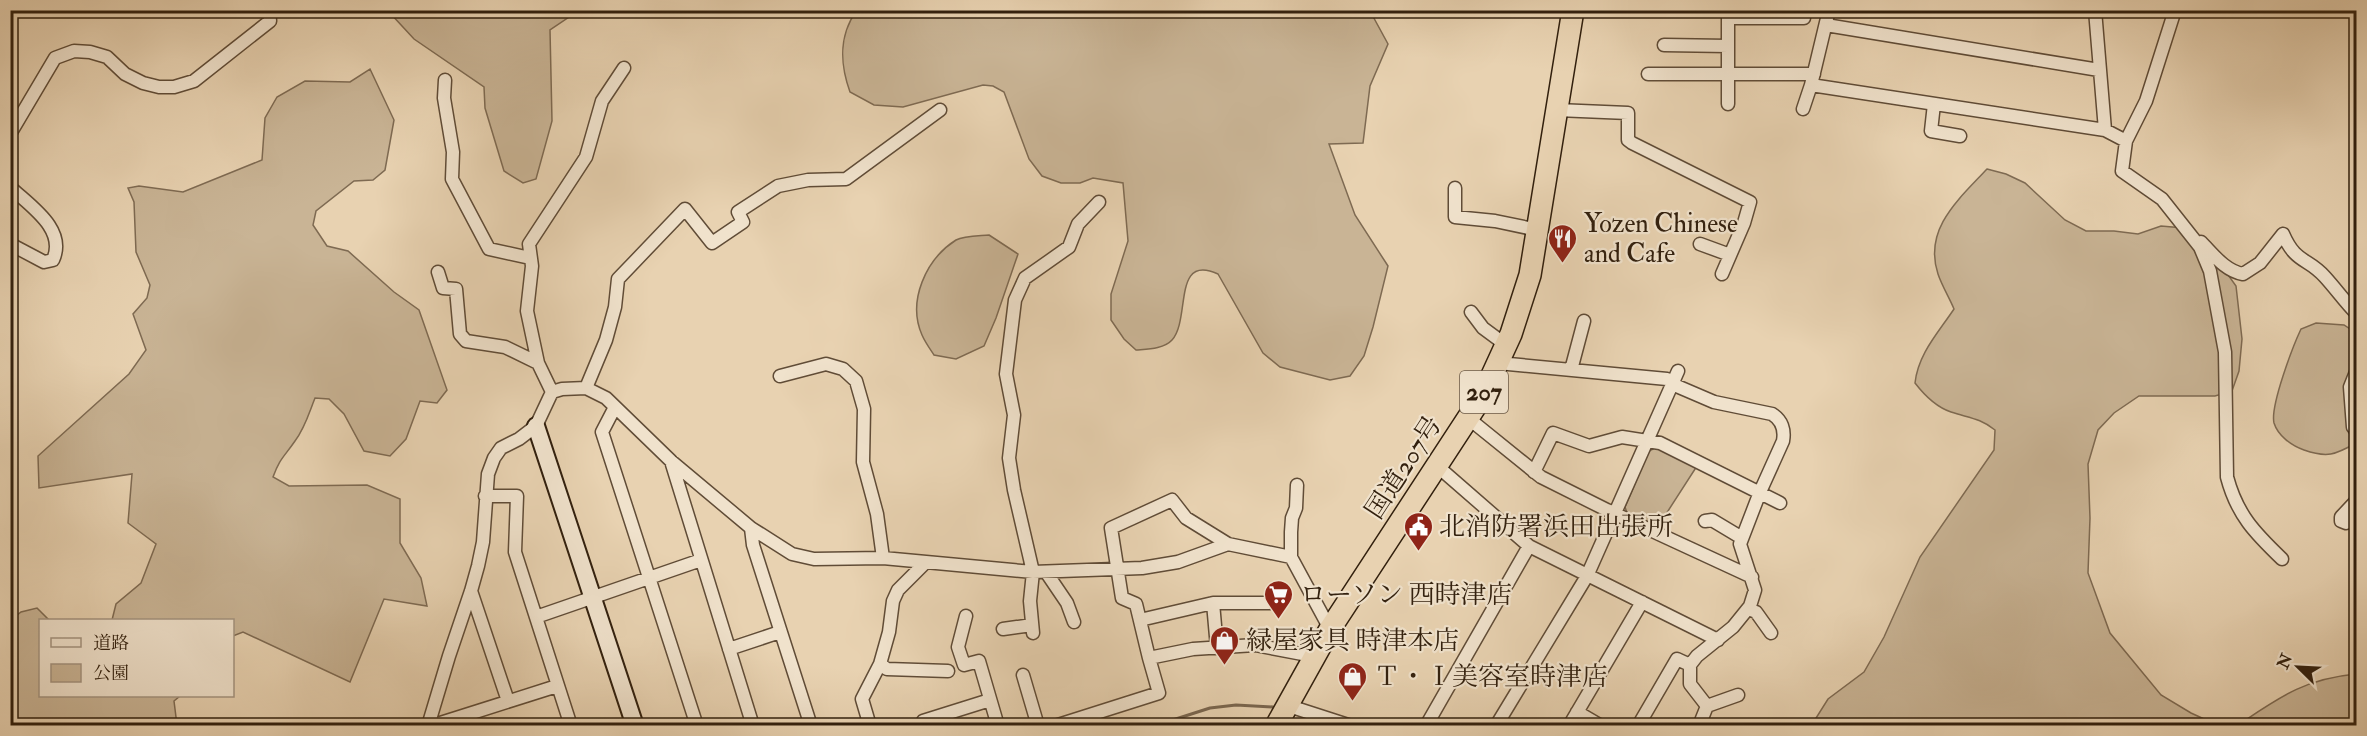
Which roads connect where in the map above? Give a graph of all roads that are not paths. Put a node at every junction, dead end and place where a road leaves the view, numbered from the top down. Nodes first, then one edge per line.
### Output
1 (269, 10) edge
2 (1573, 10) edge
3 (1829, 10) edge
4 (2095, 10) edge
5 (2175, 10) edge
6 (1728, 14) edge
7 (1804, 18) dead end
8 (1826, 25) junction
9 (1664, 45) dead end
10 (1728, 46) junction
11 (624, 68) dead end
12 (2099, 69) junction
13 (1648, 74) dead end
14 (1729, 74) junction
15 (1812, 79) junction
16 (445, 80) dead end
17 (1728, 104) dead end
18 (1934, 104) junction
19 (1803, 109) dead end
20 (940, 110) dead end
21 (1557, 110) junction
22 (2105, 130) junction
23 (10, 134) edge
24 (1960, 135) dead end
25 (2126, 141) junction
26 (10, 187) edge
27 (1455, 188) dead end
28 (1099, 202) dead end
29 (1538, 230) junction
30 (2187, 230) junction
31 (10, 244) edge
32 (1700, 244) dead end
33 (1730, 255) junction
34 (530, 258) junction
35 (438, 272) dead end
36 (1722, 274) dead end
37 (1471, 312) dead end
38 (2356, 313) edge
39 (1584, 321) dead end
40 (1502, 354) junction
41 (538, 363) junction
42 (1571, 370) junction
43 (1678, 371) dead end
44 (2356, 372) edge
45 (780, 376) dead end
46 (1672, 384) junction
47 (586, 388) junction
48 (552, 392) junction
49 (615, 407) junction
50 (1468, 418) junction
51 (536, 426) junction
52 (2356, 431) edge
53 (1648, 441) junction
54 (671, 461) junction
55 (1436, 465) junction
56 (1534, 472) junction
57 (1297, 485) dead end
58 (1760, 492) junction
59 (485, 496) junction
60 (2356, 501) edge
61 (1780, 503) dead end
62 (1616, 514) junction
63 (2356, 518) edge
64 (1705, 521) dead end
65 (751, 528) junction
66 (1742, 538) junction
67 (1228, 544) junction
68 (1529, 546) junction
69 (1292, 557) junction
70 (883, 558) junction
71 (701, 560) junction
72 (2282, 560) dead end
73 (926, 562) junction
74 (1116, 569) junction
75 (1039, 572) junction
76 (1587, 576) junction
77 (1752, 578) junction
78 (648, 579) junction
79 (471, 591) junction
80 (594, 597) junction
81 (1642, 602) junction
82 (1213, 603) junction
83 (1269, 603) dead end
84 (1748, 609) junction
85 (966, 616) dead end
86 (536, 617) junction
87 (1140, 620) junction
88 (1074, 622) dead end
89 (1003, 629) dead end
90 (1330, 629) junction
91 (780, 632) junction
92 (1771, 633) dead end
93 (1718, 640) junction
94 (1217, 648) junction
95 (729, 649) junction
96 (1313, 656) junction
97 (1149, 658) junction
98 (880, 664) junction
99 (1690, 665) junction
100 (909, 670) junction
101 (948, 671) dead end
102 (1023, 675) dead end
103 (913, 683) dead end
104 (558, 686) junction
105 (1738, 694) dead end
106 (990, 699) junction
107 (508, 701) junction
108 (1286, 705) junction
109 (1707, 706) junction
110 (1577, 712) junction
111 (430, 726) edge
112 (571, 726) edge
113 (635, 726) edge
114 (697, 726) edge
115 (753, 726) edge
116 (812, 726) edge
117 (870, 726) edge
118 (924, 726) edge
119 (998, 726) edge
120 (1038, 726) edge
121 (1056, 726) edge
122 (1276, 726) edge
123 (1351, 726) edge
124 (1426, 726) edge
125 (1496, 726) edge
126 (1569, 726) edge
127 (1600, 726) edge
128 (1638, 726) edge
129 (1699, 726) edge

1 - 23 street
2 - 21 highway, 国道207号 / 207
3 - 8 street
4 - 12 street
5 - 25 street
6 - 7 street
6 - 10 street
8 - 12 street
8 - 15 street
9 - 10 street
10 - 14 street
11 - 34 street
12 - 22 street
13 - 14 street
14 - 15 street
14 - 17 street
15 - 18 street
15 - 19 street
16 - 34 street
18 - 22 street
18 - 24 street
20 - 47 street
21 - 29 highway, 国道207号 / 207
21 - 33 street
22 - 25 street
25 - 30 street
26 - 31 street
27 - 29 street
28 - 75 street
29 - 40 highway, 国道207号 / 207
30 - 38 street
30 - 72 street
32 - 33 street
33 - 36 street
34 - 41 street
35 - 41 street
37 - 40 street
39 - 42 street
40 - 42 street
40 - 50 highway, 国道207号 / 207
41 - 48 street
42 - 46 street
43 - 46 street
44 - 52 street
45 - 70 street
46 - 53 street
46 - 58 street
47 - 48 street
47 - 49 street
48 - 51 street
49 - 54 street
49 - 78 street
50 - 55 highway, 国道207号 / 207
50 - 56 street
51 - 59 street
51 - 80 street
53 - 56 street
53 - 58 street
53 - 62 street
54 - 65 street
54 - 71 street
55 - 68 street
55 - 90 highway, 国道207号 / 207
56 - 62 street
57 - 69 street
58 - 61 street
58 - 66 street
59 - 79 street
59 - 86 street
60 - 63 street
62 - 76 street
62 - 77 street
64 - 66 street
65 - 70 street
65 - 91 street
66 - 77 street
67 - 69 street
67 - 74 street
67 - 74 street
68 - 76 street
68 - 124 street
69 - 90 street
70 - 73 street
71 - 78 street
71 - 95 street
73 - 75 street
73 - 98 street
74 - 75 street
74 - 87 street
75 - 88 street
75 - 89 street
76 - 81 street
76 - 125 street
77 - 84 street
78 - 80 street
78 - 114 street
79 - 107 street
79 - 111 street
80 - 86 street
80 - 113 street
81 - 93 street
81 - 110 street
82 - 83 street
82 - 87 street
82 - 94 street
84 - 92 street
84 - 93 street
85 - 106 street
86 - 104 street
87 - 97 street
90 - 96 highway, 国道207号 / 207
91 - 95 street
91 - 116 street
93 - 99 street
94 - 96 street
94 - 97 street
95 - 115 street
96 - 108 highway, 国道207号 / 207
97 - 121 street
98 - 100 street
98 - 117 street
99 - 109 street
99 - 128 street
100 - 101 street
100 - 103 street
102 - 120 street
104 - 107 street
104 - 112 street
105 - 109 street
106 - 118 street
106 - 119 street
107 - 111 street
108 - 122 highway, 国道207号 / 207
108 - 123 street
109 - 129 street
110 - 126 street
110 - 127 street

